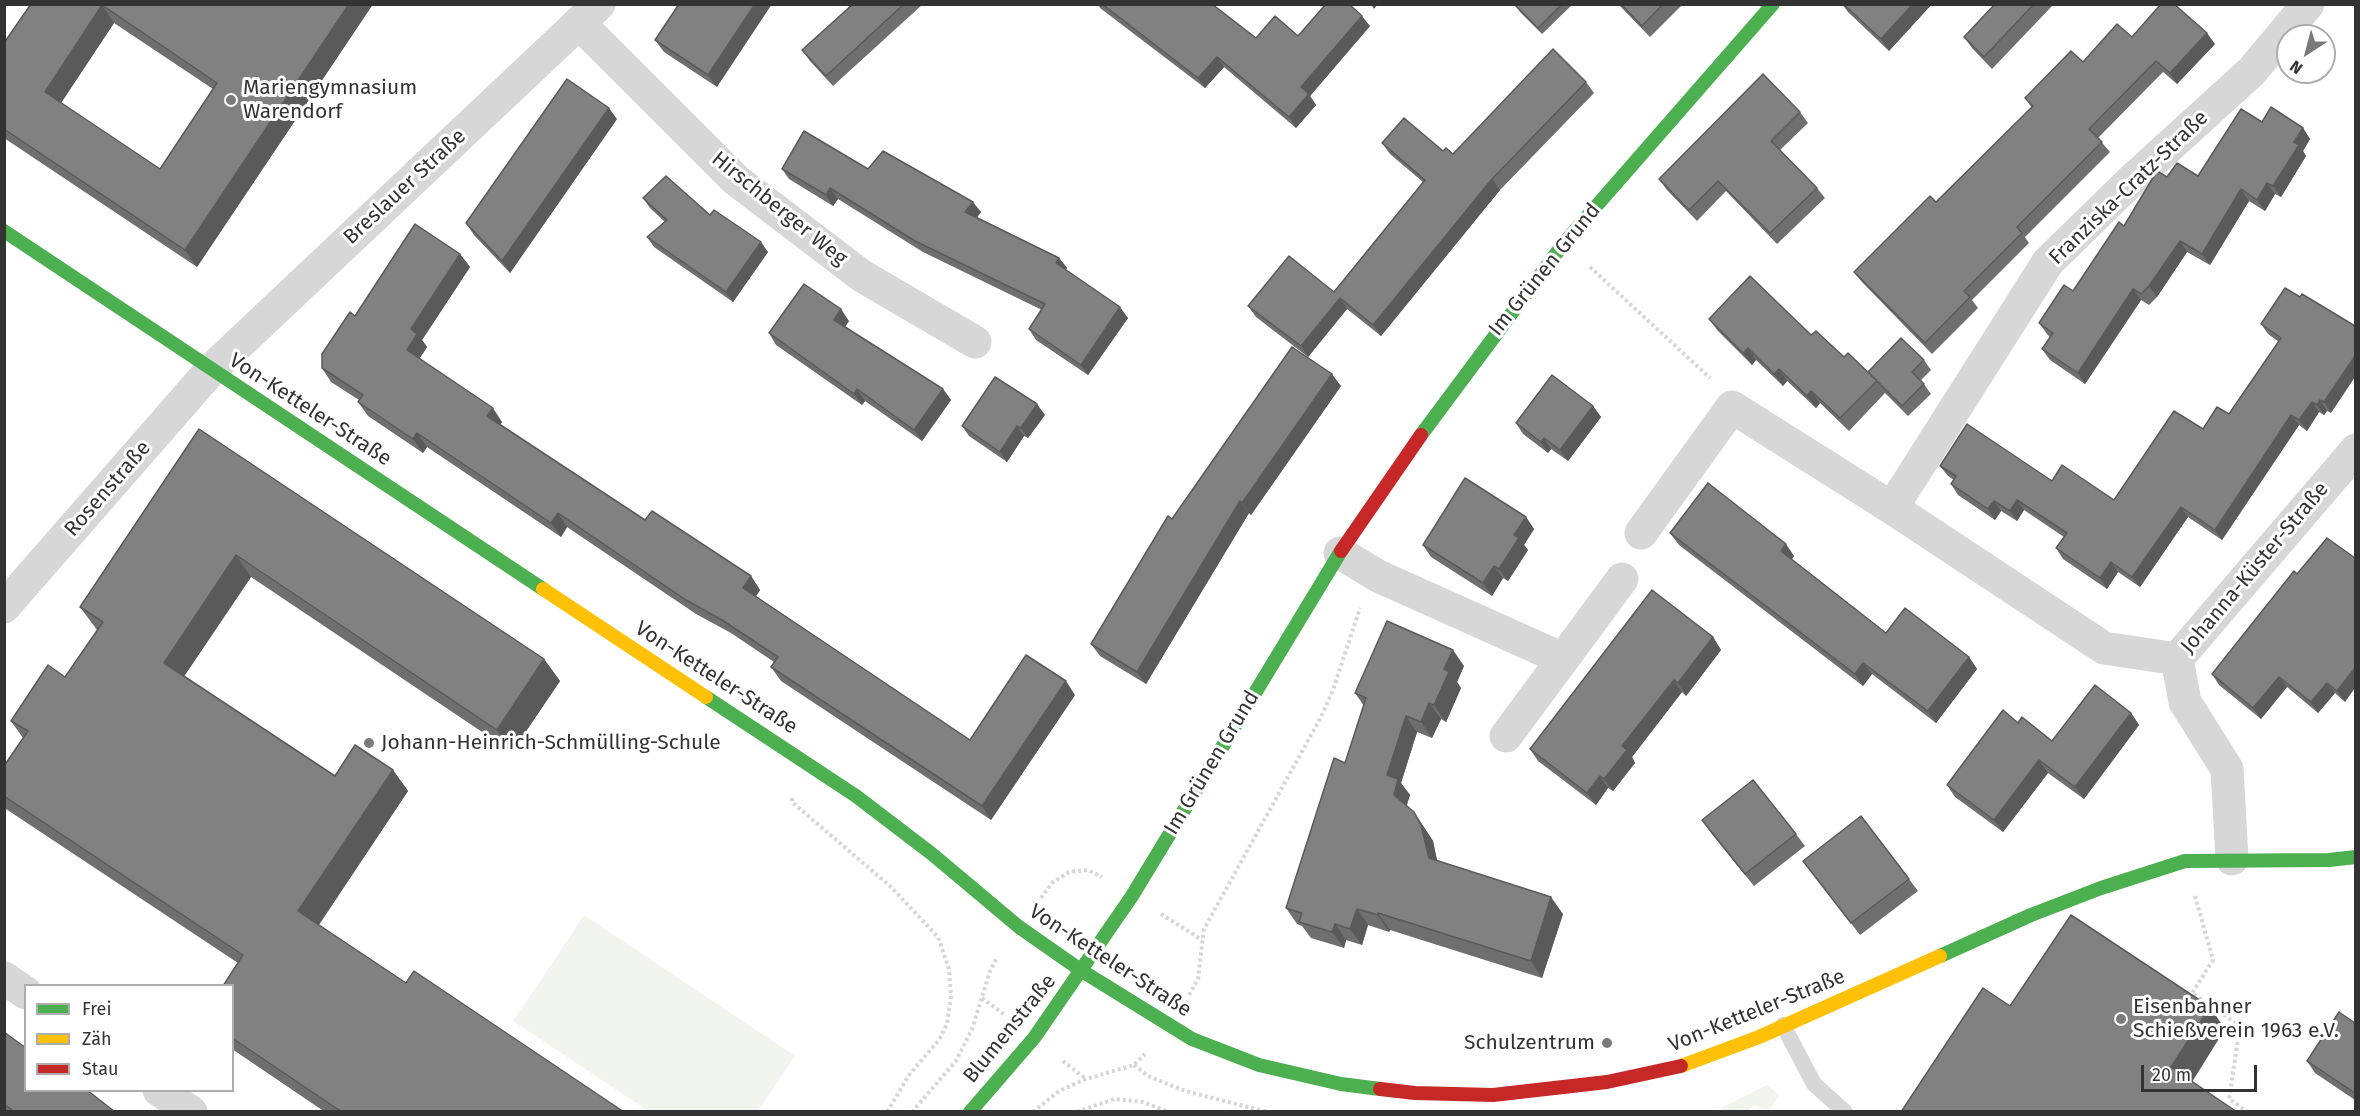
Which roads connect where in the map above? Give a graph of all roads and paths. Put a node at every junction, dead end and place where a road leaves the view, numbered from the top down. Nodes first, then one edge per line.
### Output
1 (1773, 4) edge
2 (2308, 4) edge
3 (589, 14) edge
4 (4, 231) edge
5 (1564, 243) junction
6 (975, 342) dead end
7 (211, 370) junction
8 (1732, 407) junction
9 (2355, 450) edge
10 (1892, 508) junction
11 (1641, 532) dead end
12 (1340, 554) junction
13 (1378, 576) junction
14 (1622, 579) dead end
15 (4, 608) edge
16 (1563, 659) junction
17 (2177, 659) junction
18 (1506, 736) dead end
19 (795, 755) junction
20 (2355, 857) edge
21 (2232, 858) junction
22 (2185, 861) junction
23 (1132, 896) junction
24 (1019, 927) junction
25 (1202, 940) junction
26 (1082, 971) junction
27 (4, 978) edge
28 (24, 992) edge
29 (1167, 1024) junction
30 (1784, 1026) junction
31 (1134, 1065) junction
32 (162, 1092) edge
33 (1495, 1103) edge
34 (191, 1112) edge
35 (887, 1112) edge
36 (912, 1112) edge
37 (970, 1112) edge
38 (1033, 1112) edge
39 (1077, 1112) edge
40 (1169, 1112) edge
41 (1268, 1112) edge
42 (1845, 1112) edge
43 (2247, 1112) edge

1 - 5 street, Im Grünen Grund
2 - 10 street, Franziska-Cratz-Straße
3 - 6 street, Hirschberger Weg
3 - 7 street, Breslauer Straße
4 - 7 street, Von-Ketteler-Straße
5 - 8 path
5 - 12 street, Im Grünen Grund
7 - 15 street, Rosenstraße
7 - 19 street, Von-Ketteler-Straße
8 - 10 street
8 - 11 street
9 - 17 street, Johanna-Küster-Straße
10 - 17 street
12 - 13 street
12 - 23 street, Im Grünen Grund
13 - 16 street
13 - 25 path
14 - 16 street
16 - 18 street
17 - 21 street
19 - 24 street, Von-Ketteler-Straße
19 - 35 path
20 - 21 street, Von-Ketteler-Straße
21 - 22 street, Von-Ketteler-Straße
22 - 30 street, Von-Ketteler-Straße
22 - 43 path
23 - 24 path
23 - 25 path
23 - 26 street, Im Grünen Grund
24 - 26 street, Von-Ketteler-Straße
24 - 36 path
25 - 29 path
26 - 29 street, Von-Ketteler-Straße
26 - 37 street, Blumenstraße
27 - 28 street
29 - 31 path
29 - 33 street, Von-Ketteler-Straße
30 - 33 street, Von-Ketteler-Straße
30 - 42 lane
31 - 38 path
31 - 41 path
32 - 34 street
39 - 40 path

